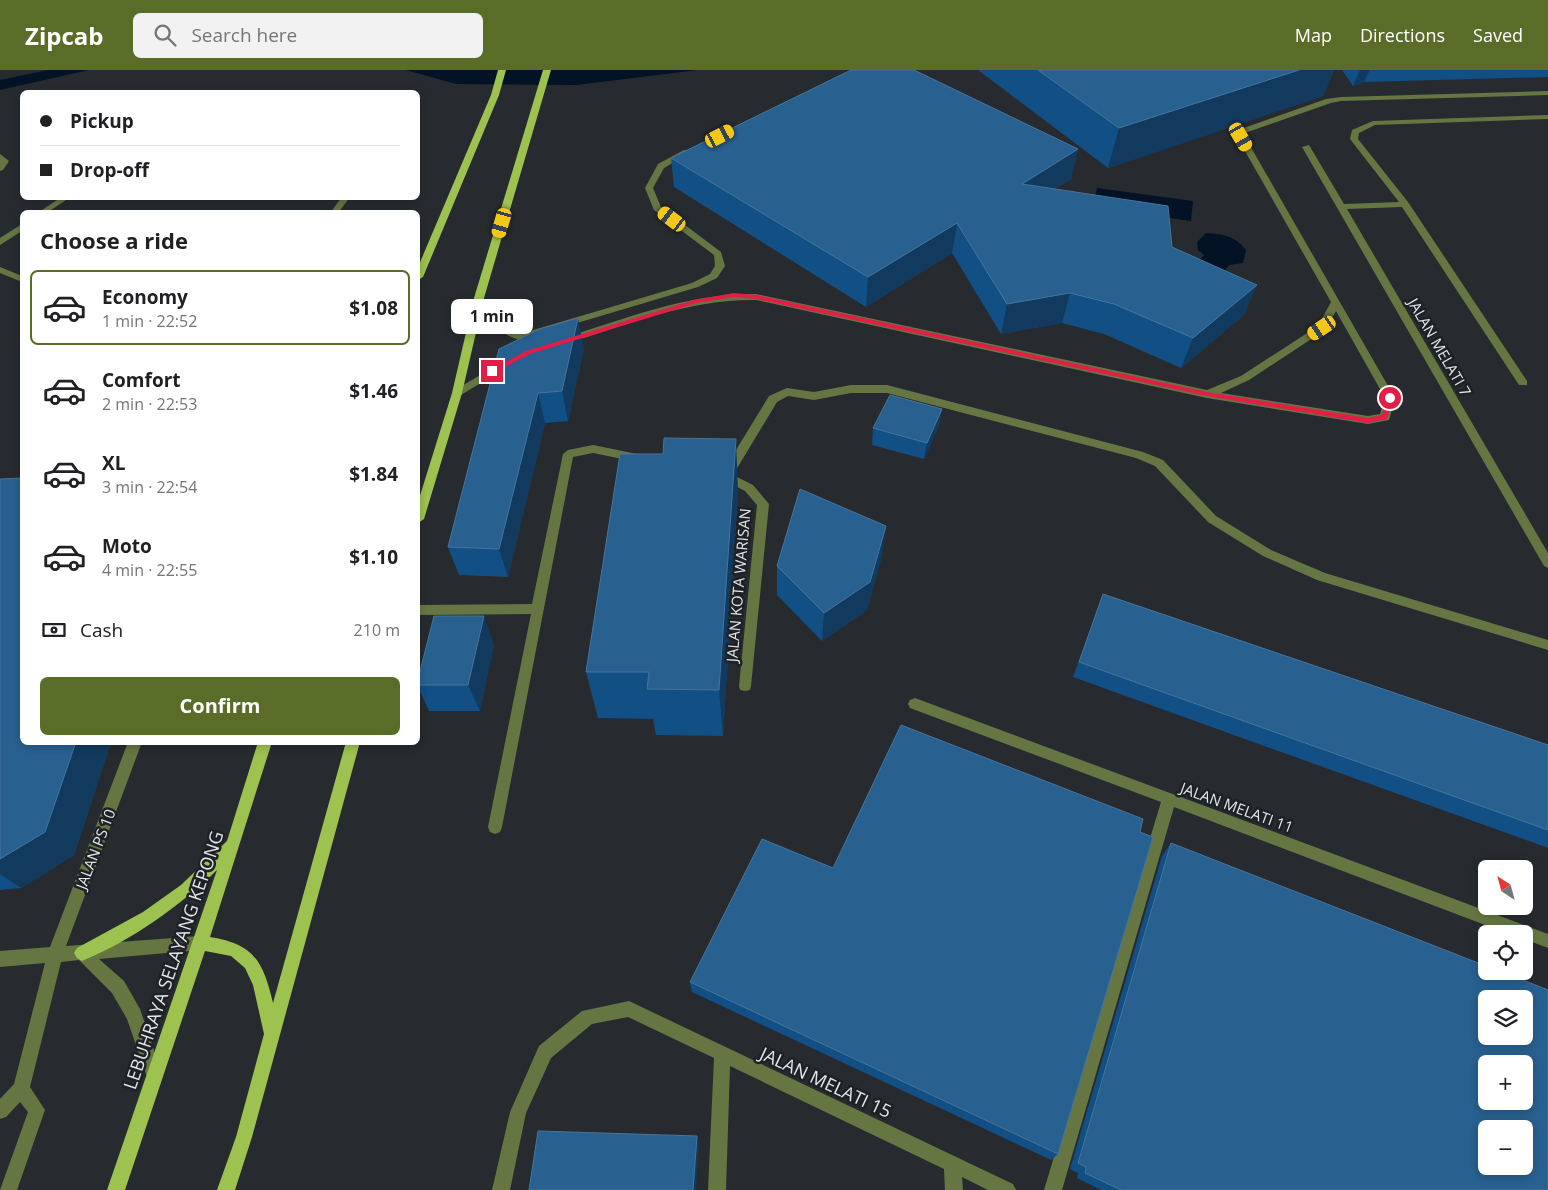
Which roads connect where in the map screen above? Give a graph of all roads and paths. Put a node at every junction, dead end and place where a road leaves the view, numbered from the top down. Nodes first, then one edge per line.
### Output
1 (502, 70) edge
2 (547, 70) edge
3 (1548, 92) edge
4 (1548, 117) edge
5 (1306, 147) dead end
6 (695, 148) edge
7 (0, 156) edge
8 (0, 168) edge
9 (62, 200) edge
10 (343, 200) edge
11 (1405, 204) junction
12 (1341, 207) junction
13 (46, 210) edge
14 (336, 210) edge
15 (20, 228) edge
16 (0, 242) edge
17 (0, 270) edge
18 (420, 272) edge
19 (20, 278) edge
20 (479, 298) junction
21 (1336, 301) junction
22 (639, 302) junction
23 (649, 316) junction
24 (556, 344) edge
25 (520, 356) edge
26 (1523, 383) dead end
27 (457, 393) junction
28 (1207, 394) junction
29 (650, 461) edge
30 (420, 513) edge
31 (1548, 563) edge
32 (538, 609) junction
33 (420, 610) edge
34 (1548, 645) edge
35 (745, 686) dead end
36 (915, 704) dead end
37 (134, 745) edge
38 (264, 745) edge
39 (351, 745) edge
40 (1169, 799) junction
41 (495, 827) dead end
42 (235, 843) junction
43 (1548, 941) edge
44 (200, 943) junction
45 (82, 953) junction
46 (55, 955) junction
47 (0, 959) edge
48 (272, 1034) junction
49 (722, 1054) junction
50 (154, 1074) junction
51 (21, 1089) junction
52 (0, 1111) edge
53 (952, 1164) junction
54 (8, 1190) edge
55 (116, 1190) edge
56 (226, 1190) edge
57 (501, 1190) edge
58 (717, 1190) edge
59 (954, 1190) edge
60 (1006, 1190) edge
61 (1053, 1190) edge

1 - 18 main road
2 - 20 main road
3 - 21 street
4 - 11 street
5 - 12 street, JALAN MELATI 7
6 - 22 street
7 - 8 street
9 - 13 street
10 - 14 street
11 - 12 street
11 - 26 street
12 - 31 street, JALAN MELATI 7
15 - 16 street
17 - 19 street
20 - 22 street
20 - 27 main road
21 - 28 street
21 - 28 street
22 - 23 street
23 - 24 street
23 - 28 street
25 - 27 street
27 - 30 main road
29 - 32 street
32 - 33 street
32 - 41 street
34 - 35 street, JALAN KOTA WARISAN
36 - 40 street, JALAN MELATI 11
37 - 46 street, JALAN PS 10
38 - 42 main road, LEBUHRAYA SELAYANG KEPONG
39 - 48 main road
40 - 43 street, JALAN MELATI 11
40 - 61 street
42 - 44 main road, LEBUHRAYA SELAYANG KEPONG
42 - 45 main road
44 - 45 street
44 - 48 main road
44 - 50 main road, LEBUHRAYA SELAYANG KEPONG
45 - 46 street
45 - 50 street
46 - 47 street
46 - 51 street, JALAN PS 10
48 - 56 main road
49 - 53 street, JALAN MELATI 15
49 - 57 street, JALAN MELATI 15
49 - 58 street
50 - 55 main road, LEBUHRAYA SELAYANG KEPONG
51 - 52 street
51 - 54 street
53 - 59 street
53 - 60 street, JALAN MELATI 15

